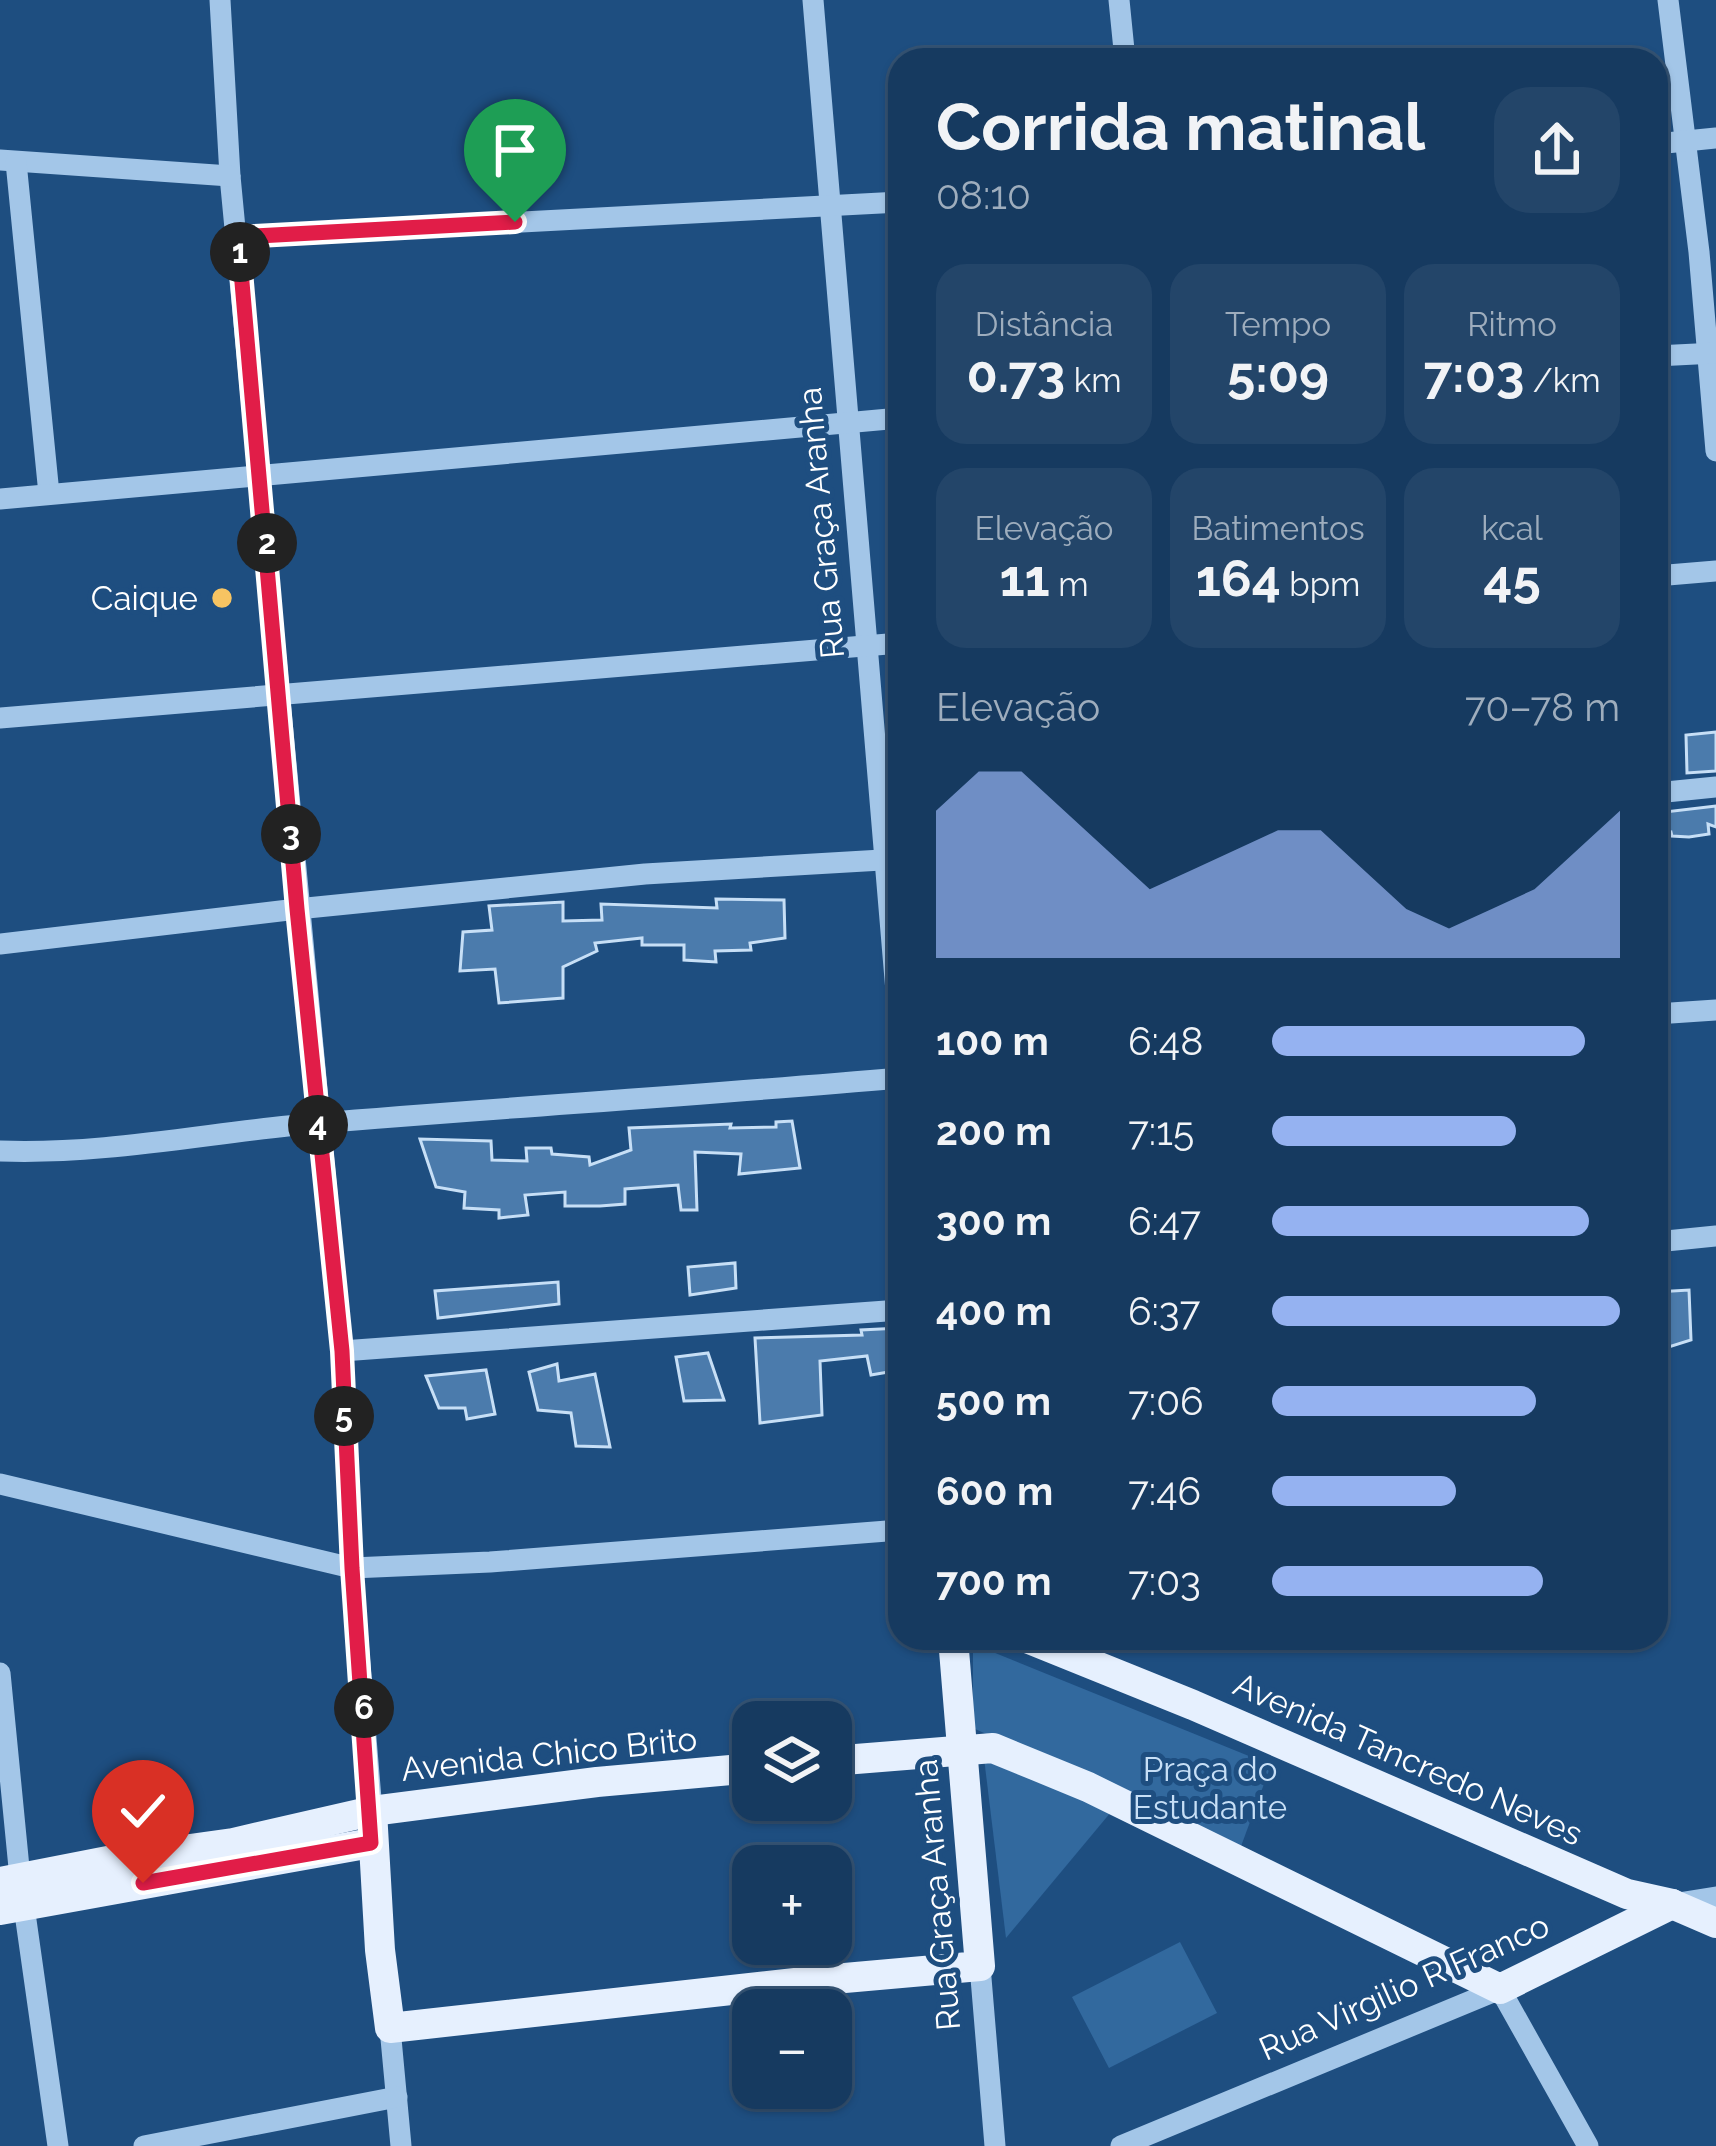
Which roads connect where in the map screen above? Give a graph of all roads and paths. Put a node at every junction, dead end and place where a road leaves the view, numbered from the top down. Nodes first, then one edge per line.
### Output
1 (220, 0) edge
2 (813, 0) edge
3 (1119, 0) edge
4 (1668, 0) edge
5 (1124, 48) edge
6 (1716, 138) edge
7 (1687, 142) junction
8 (1668, 143) edge
9 (8, 161) edge
10 (230, 176) junction
11 (888, 203) edge
12 (832, 206) junction
13 (238, 237) junction
14 (1713, 353) edge
15 (1668, 355) edge
16 (888, 419) edge
17 (848, 423) junction
18 (1716, 451) edge
19 (260, 476) junction
20 (49, 494) junction
21 (0, 499) edge
22 (1716, 571) edge
23 (1668, 575) edge
24 (888, 644) edge
25 (868, 646) junction
26 (280, 696) junction
27 (0, 718) edge
28 (1716, 788) edge
29 (1668, 792) edge
30 (888, 817) edge
31 (888, 860) edge
32 (297, 909) junction
33 (0, 944) edge
34 (1716, 1010) edge
35 (1668, 1013) edge
36 (888, 1079) edge
37 (318, 1123) junction
38 (0, 1150) edge
39 (1716, 1236) edge
40 (1668, 1241) edge
41 (888, 1311) edge
42 (342, 1351) junction
43 (0, 1484) edge
44 (888, 1531) edge
45 (352, 1568) junction
46 (954, 1650) edge
47 (1057, 1650) edge
48 (0, 1673) edge
49 (1, 1684) edge
50 (962, 1748) junction
51 (852, 1759) edge
52 (732, 1770) edge
53 (371, 1811) junction
54 (371, 1843) junction
55 (11, 1894) edge
56 (1716, 1897) edge
57 (1662, 1909) junction
58 (1716, 1923) edge
59 (1716, 1941) edge
60 (980, 1966) junction
61 (1500, 1989) junction
62 (390, 2028) junction
63 (398, 2097) junction
64 (58, 2146) edge
65 (143, 2146) edge
66 (401, 2146) edge
67 (995, 2146) edge
68 (1121, 2146) edge
69 (1588, 2146) edge

1 - 10 street
2 - 12 street, Rua Graça Aranha
3 - 5 street
4 - 7 street
6 - 7 street
7 - 8 street
7 - 14 street
9 - 10 street
9 - 20 street
10 - 13 street
11 - 12 street
12 - 13 street
12 - 17 street, Rua Graça Aranha
13 - 19 street
14 - 15 street
14 - 18 street
16 - 17 street
17 - 19 street
17 - 25 street, Rua Graça Aranha
19 - 20 street
19 - 26 street
20 - 21 street
22 - 23 street
24 - 25 street
25 - 26 street
25 - 30 street, Rua Graça Aranha
26 - 27 street
26 - 32 street
28 - 29 street
31 - 32 street
32 - 33 street
32 - 37 street
34 - 35 street
36 - 37 street
37 - 38 street
37 - 42 street
39 - 40 street
41 - 42 street
42 - 45 street
43 - 45 street
44 - 45 street
45 - 53 street
46 - 50 main road, Rua Graça Aranha
47 - 57 main road, Avenida Tancredo Neves
48 - 49 street
49 - 55 street
50 - 51 main road
50 - 60 main road, Rua Graça Aranha
50 - 61 main road
52 - 53 main road, Avenida Chico Brito
53 - 54 main road
53 - 55 main road, Avenida Chico Brito
54 - 55 main road
54 - 62 main road
55 - 64 street
56 - 57 street, Rua Virgilio R Franco
57 - 58 main road, Avenida Tancredo Neves
57 - 59 main road, Avenida Tancredo Neves
57 - 61 main road, Rua Virgilio R Franco
60 - 62 main road
60 - 67 street, Rua Graça Aranha
61 - 68 street, Rua Virgilio R Franco
61 - 69 street
62 - 63 street
63 - 65 street
63 - 66 street

